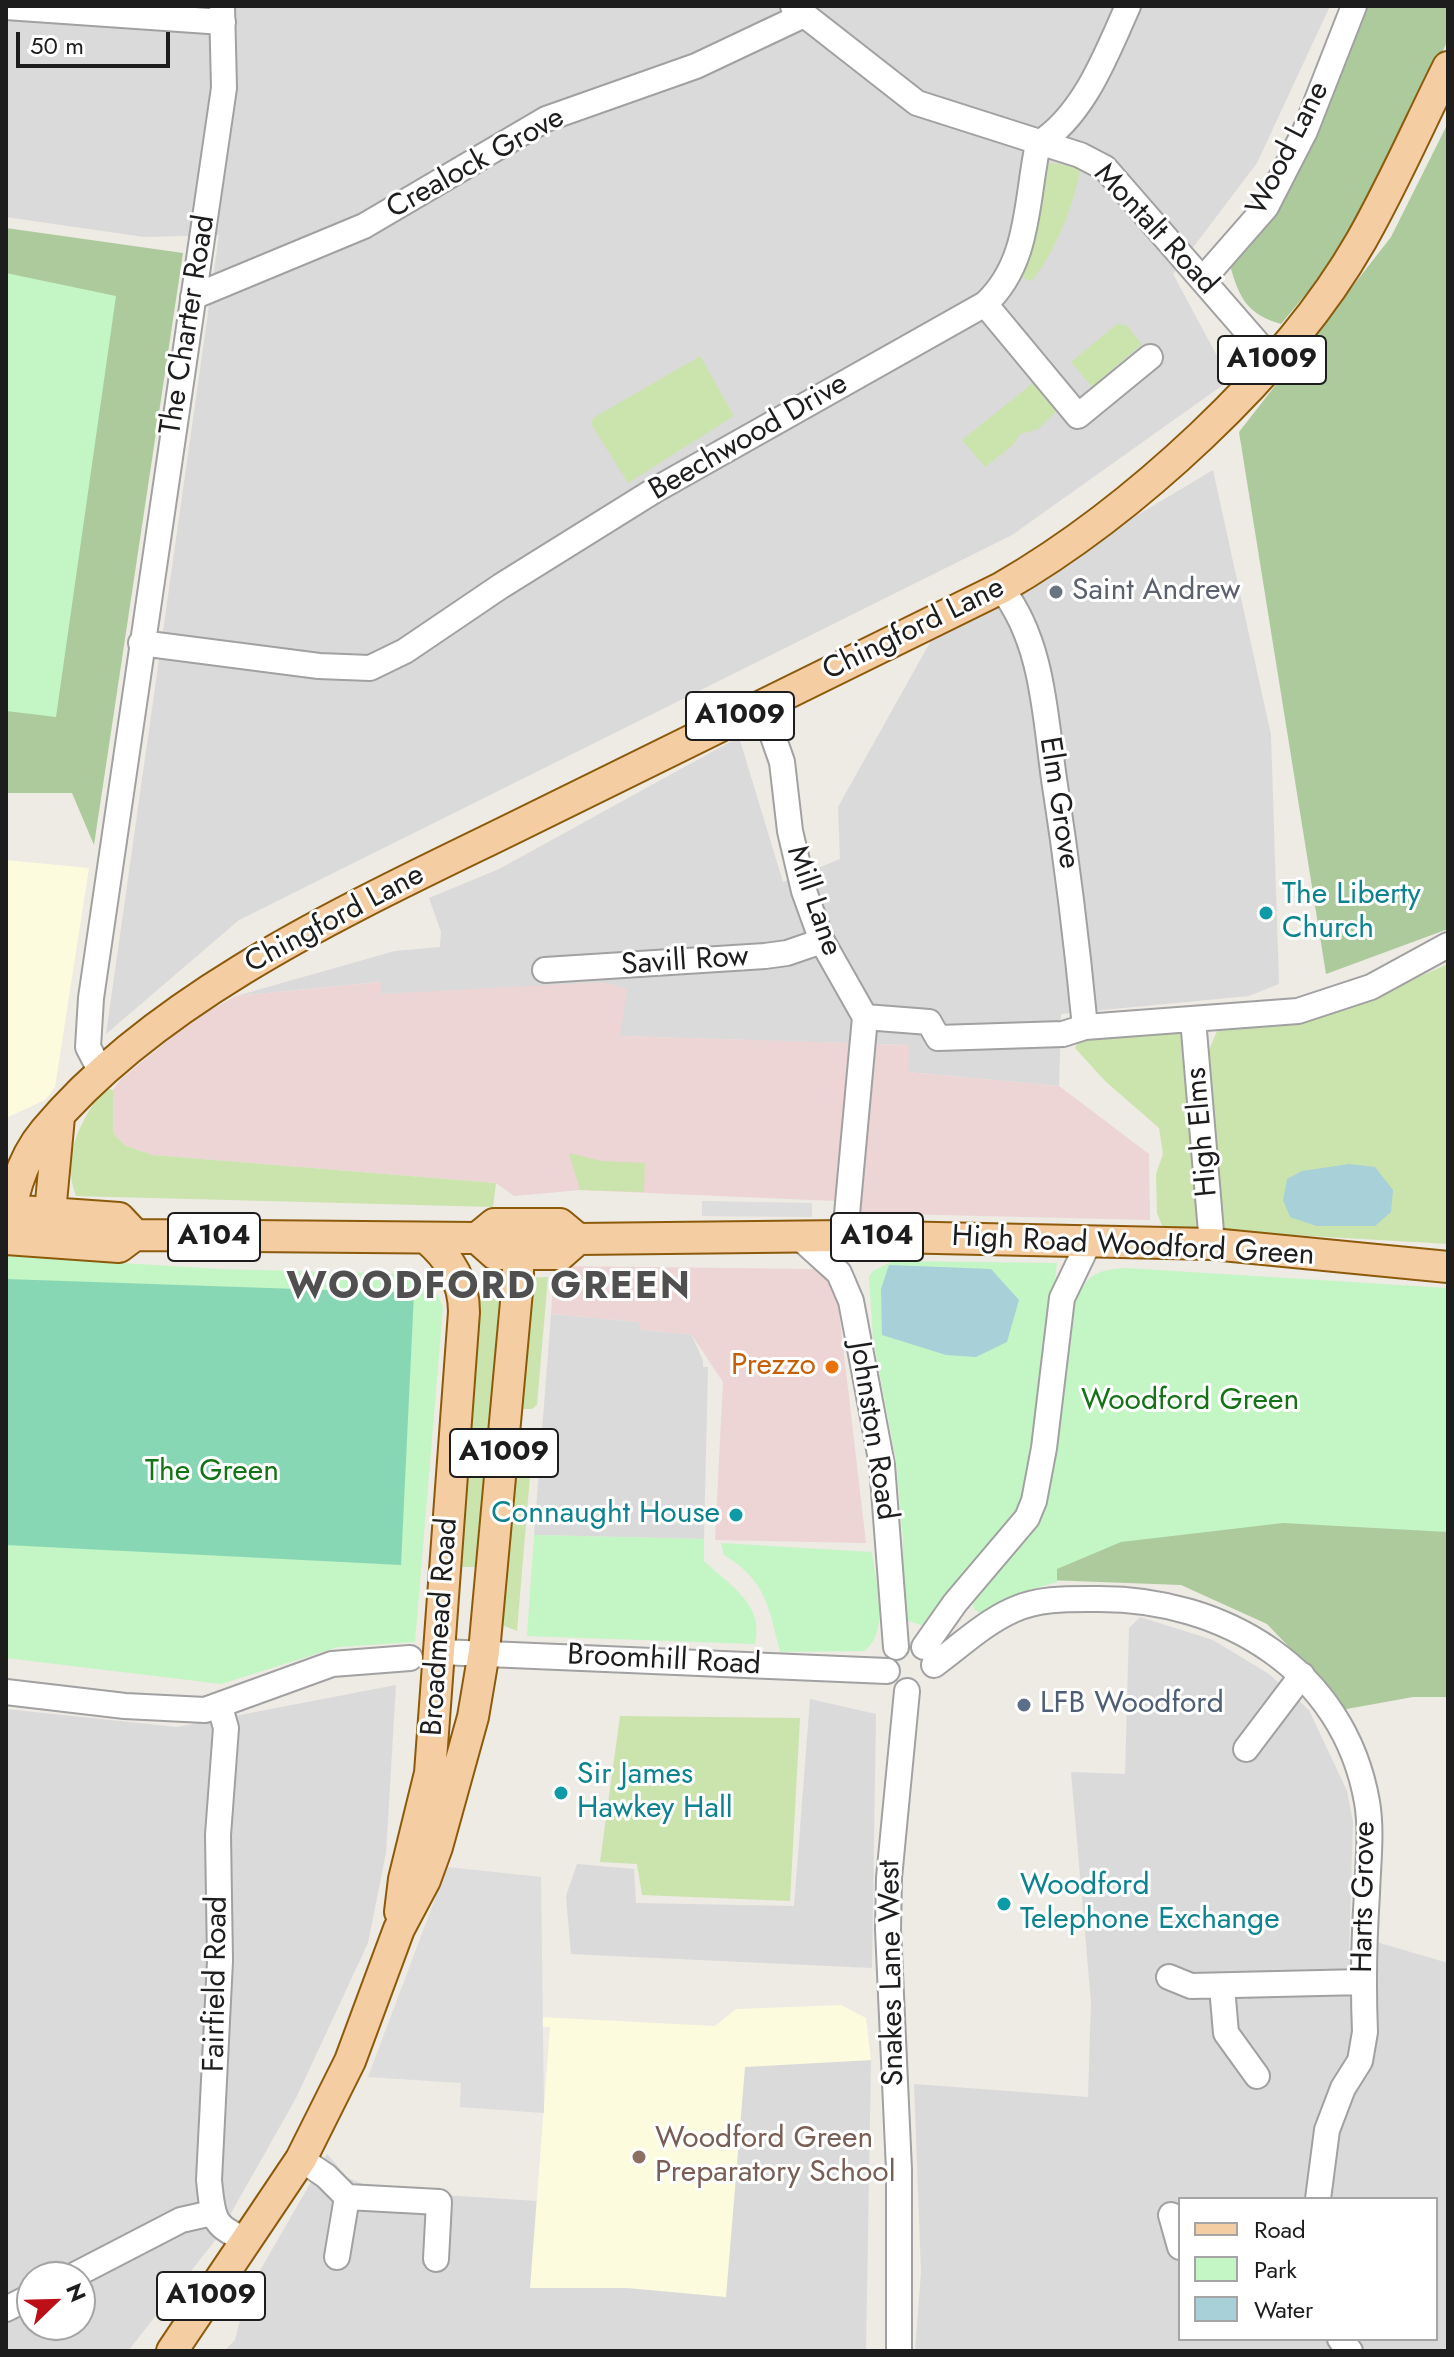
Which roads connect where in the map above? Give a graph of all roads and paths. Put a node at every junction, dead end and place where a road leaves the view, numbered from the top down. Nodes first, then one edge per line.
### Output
1 (1128, 6) edge
2 (1354, 6) edge
3 (6, 7) edge
4 (798, 11) edge
5 (222, 14) edge
6 (1448, 67) edge
7 (1038, 144) junction
8 (1203, 279) junction
9 (193, 297) junction
10 (985, 304) junction
11 (1150, 357) dead end
12 (1272, 360) junction
13 (1001, 588) junction
14 (141, 643) junction
15 (762, 705) junction
16 (822, 941) junction
17 (1448, 945) edge
18 (545, 970) dead end
19 (865, 1017) junction
20 (1193, 1019) junction
21 (1085, 1027) junction
22 (102, 1074) junction
23 (59, 1117) junction
24 (7, 1225) edge
25 (49, 1228) junction
26 (798, 1236) junction
27 (845, 1236) junction
28 (426, 1238) junction
29 (477, 1238) junction
30 (578, 1239) junction
31 (1089, 1242) junction
32 (1212, 1244) junction
33 (518, 1254) junction
34 (1448, 1267) edge
35 (955, 1603) junction
36 (981, 1628) junction
37 (896, 1647) junction
38 (441, 1652) junction
39 (484, 1652) junction
40 (929, 1656) junction
41 (410, 1658) dead end
42 (887, 1671) junction
43 (1302, 1675) junction
44 (907, 1691) junction
45 (6, 1692) edge
46 (220, 1707) junction
47 (1246, 1749) dead end
48 (399, 1929) junction
49 (1169, 1977) dead end
50 (1363, 1982) junction
51 (1222, 1987) junction
52 (1257, 2076) dead end
53 (301, 2159) junction
54 (347, 2197) junction
55 (1318, 2197) edge
56 (212, 2213) junction
57 (1171, 2215) dead end
58 (249, 2240) junction
59 (1178, 2240) edge
60 (337, 2257) dead end
61 (436, 2259) dead end
62 (96, 2264) edge
63 (172, 2351) edge
64 (899, 2351) edge

1 - 7 street
2 - 8 street, Wood Lane
3 - 5 street
4 - 7 street, Montalt Road
4 - 9 street, Crealock Grove
5 - 9 street, The Charter Road
6 - 12 main road, Chingford Lane / A1009
7 - 8 street, Montalt Road
7 - 10 street, Beechwood Drive
8 - 12 street, Montalt Road
9 - 14 street, The Charter Road
10 - 11 street
10 - 14 street, Beechwood Drive
12 - 13 main road, Chingford Lane / A1009
13 - 15 main road, Chingford Lane / A1009
13 - 21 street, Elm Grove
14 - 22 street, The Charter Road
15 - 16 street, Mill Lane
15 - 22 main road, Chingford Lane / A1009
16 - 18 street, Savill Row
16 - 19 street, Mill Lane
17 - 20 street
19 - 21 street
19 - 27 street
20 - 21 street
20 - 32 street, High Elms
22 - 23 main road, Chingford Lane / A1009
23 - 24 main road, Chingford Lane / A1009
23 - 25 main road
24 - 25 main road, High Road Woodford Green / A104
25 - 28 main road, High Road Woodford Green / A104
26 - 27 main road, High Road Woodford Green / A104
26 - 30 main road, High Road Woodford Green / A104
26 - 37 street, Johnston Road
27 - 31 main road, High Road Woodford Green / A104
28 - 29 main road, High Road Woodford Green / A104
28 - 38 main road, Broadmead Road / A1009
29 - 30 main road, High Road Woodford Green / A104
29 - 33 main road, High Road Woodford Green / A104
30 - 33 main road, High Road Woodford Green / A104
31 - 32 main road, High Road Woodford Green / A104
31 - 35 street
32 - 34 main road, High Road Woodford Green / A104
33 - 39 main road, Broadmead Road / A1009
35 - 36 street
35 - 40 street
36 - 40 street, Harts Grove
36 - 43 street, Harts Grove
37 - 40 street
37 - 42 street
38 - 39 street, Broomhill Road
38 - 48 main road, Broadmead Road / A1009
39 - 42 street, Broomhill Road
39 - 48 main road, Broadmead Road / A1009
40 - 44 street
41 - 46 street
42 - 44 street
43 - 47 street
43 - 50 street, Harts Grove
44 - 64 street, Snakes Lane West
45 - 46 street
46 - 56 street, Fairfield Road
48 - 53 main road, Broadmead Road / A1009
49 - 51 street
50 - 51 street
50 - 55 street, Harts Grove
51 - 52 street
53 - 54 street
53 - 58 main road, Broadmead Road / A1009
54 - 60 street
54 - 61 street
56 - 58 street
56 - 62 street
57 - 59 street
58 - 63 main road, Broadmead Road / A1009

